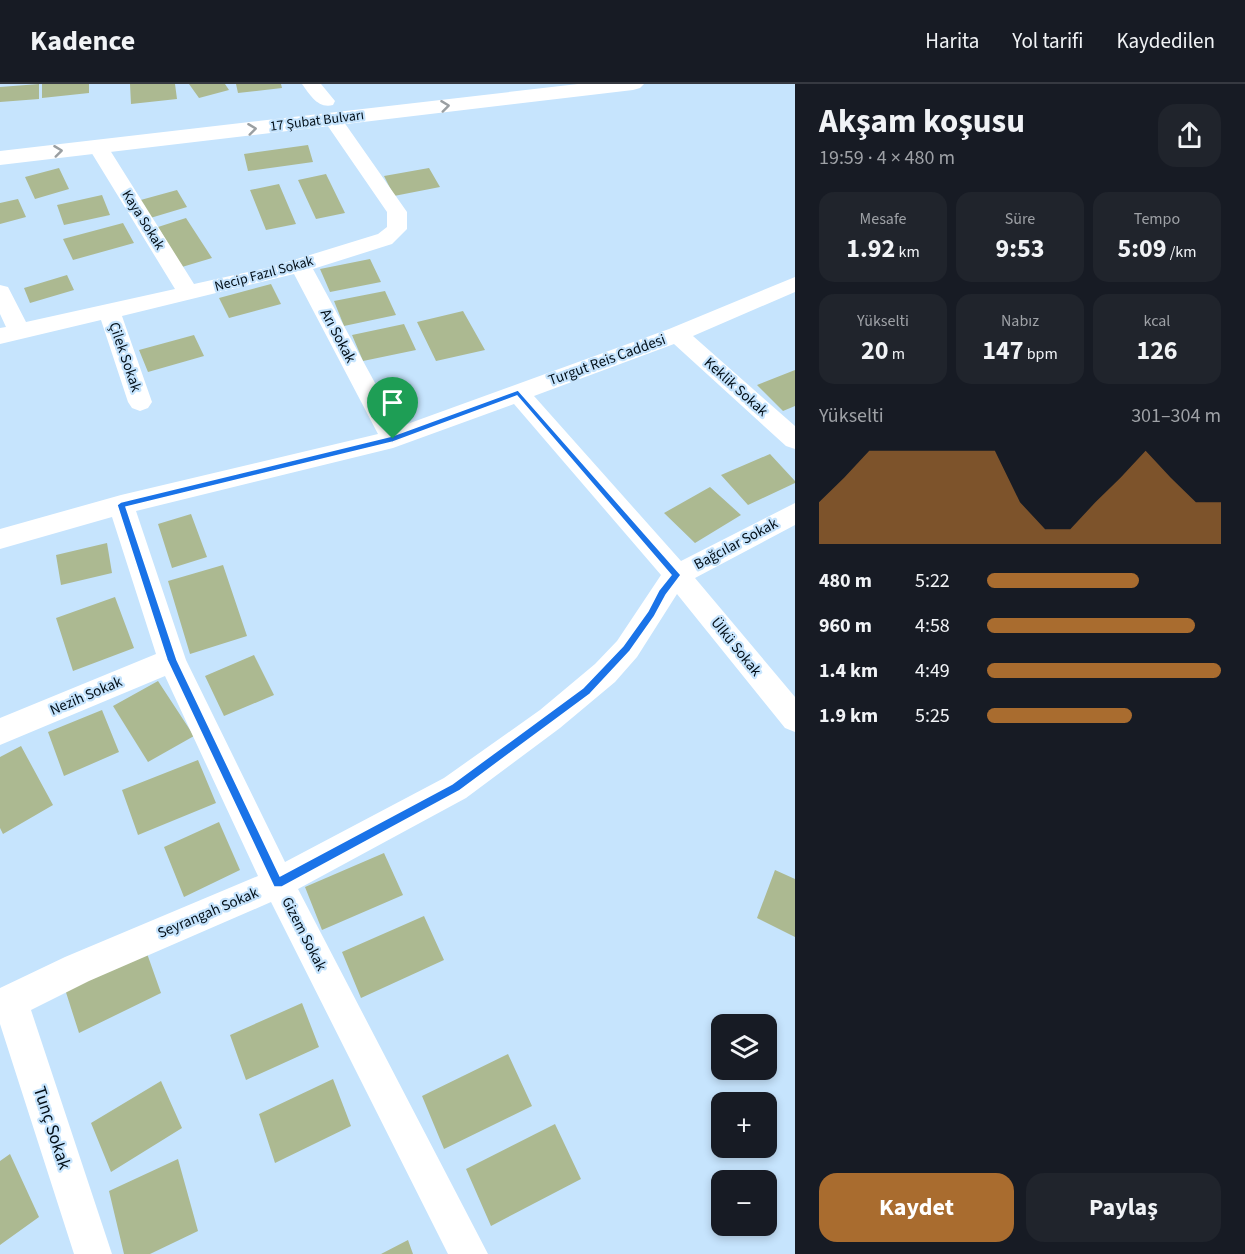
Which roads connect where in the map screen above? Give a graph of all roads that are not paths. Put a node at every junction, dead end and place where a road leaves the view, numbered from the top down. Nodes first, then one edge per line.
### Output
1 (311, 84) edge
2 (470, 84) edge
3 (633, 84) edge
4 (329, 110) junction
5 (0, 138) edge
6 (98, 147) junction
7 (0, 158) edge
8 (300, 265) junction
9 (795, 284) edge
10 (0, 292) edge
11 (189, 293) junction
12 (109, 311) junction
13 (10, 334) edge
14 (677, 334) junction
15 (518, 393) junction
16 (140, 402) dead end
17 (393, 439) junction
18 (795, 440) edge
19 (121, 505) junction
20 (795, 513) edge
21 (0, 539) edge
22 (677, 575) junction
23 (172, 660) junction
24 (795, 720) edge
25 (0, 732) edge
26 (278, 883) junction
27 (6, 1004) edge
28 (93, 1254) edge
29 (470, 1254) edge

1 - 4 street
2 - 4 highway, 17 Şubat Bulvarı
4 -> 3 highway, 17 Şubat Bulvarı
4 - 5 highway, 17 Şubat Bulvarı
6 -> 4 highway, 17 Şubat Bulvarı
4 - 8 street, Necip Fazıl Sokak
7 -> 6 highway, 17 Şubat Bulvarı
6 - 11 street, Kaya Sokak
8 - 11 street, Necip Fazıl Sokak
8 - 17 street, Arı Sokak
9 - 14 street, Turgut Reis Caddesi
10 - 13 street
11 - 12 street, Necip Fazıl Sokak
12 - 13 street, Necip Fazıl Sokak
12 - 16 street, Çilek Sokak
14 - 15 street, Turgut Reis Caddesi
14 - 18 street, Keklik Sokak
15 - 17 street, Turgut Reis Caddesi
15 - 22 street, Ülkü Sokak
17 - 19 street, Turgut Reis Caddesi
19 - 21 street, Turgut Reis Caddesi
19 - 23 street, Gizem Sokak
20 - 22 street, Bağcılar Sokak
22 - 24 street, Ülkü Sokak
22 - 26 street, Seyrangah Sokak
23 - 25 street, Nezih Sokak
23 - 26 street, Gizem Sokak
26 - 27 street, Seyrangah Sokak
26 - 29 street, Gizem Sokak
27 - 28 street, Tunç Sokak

